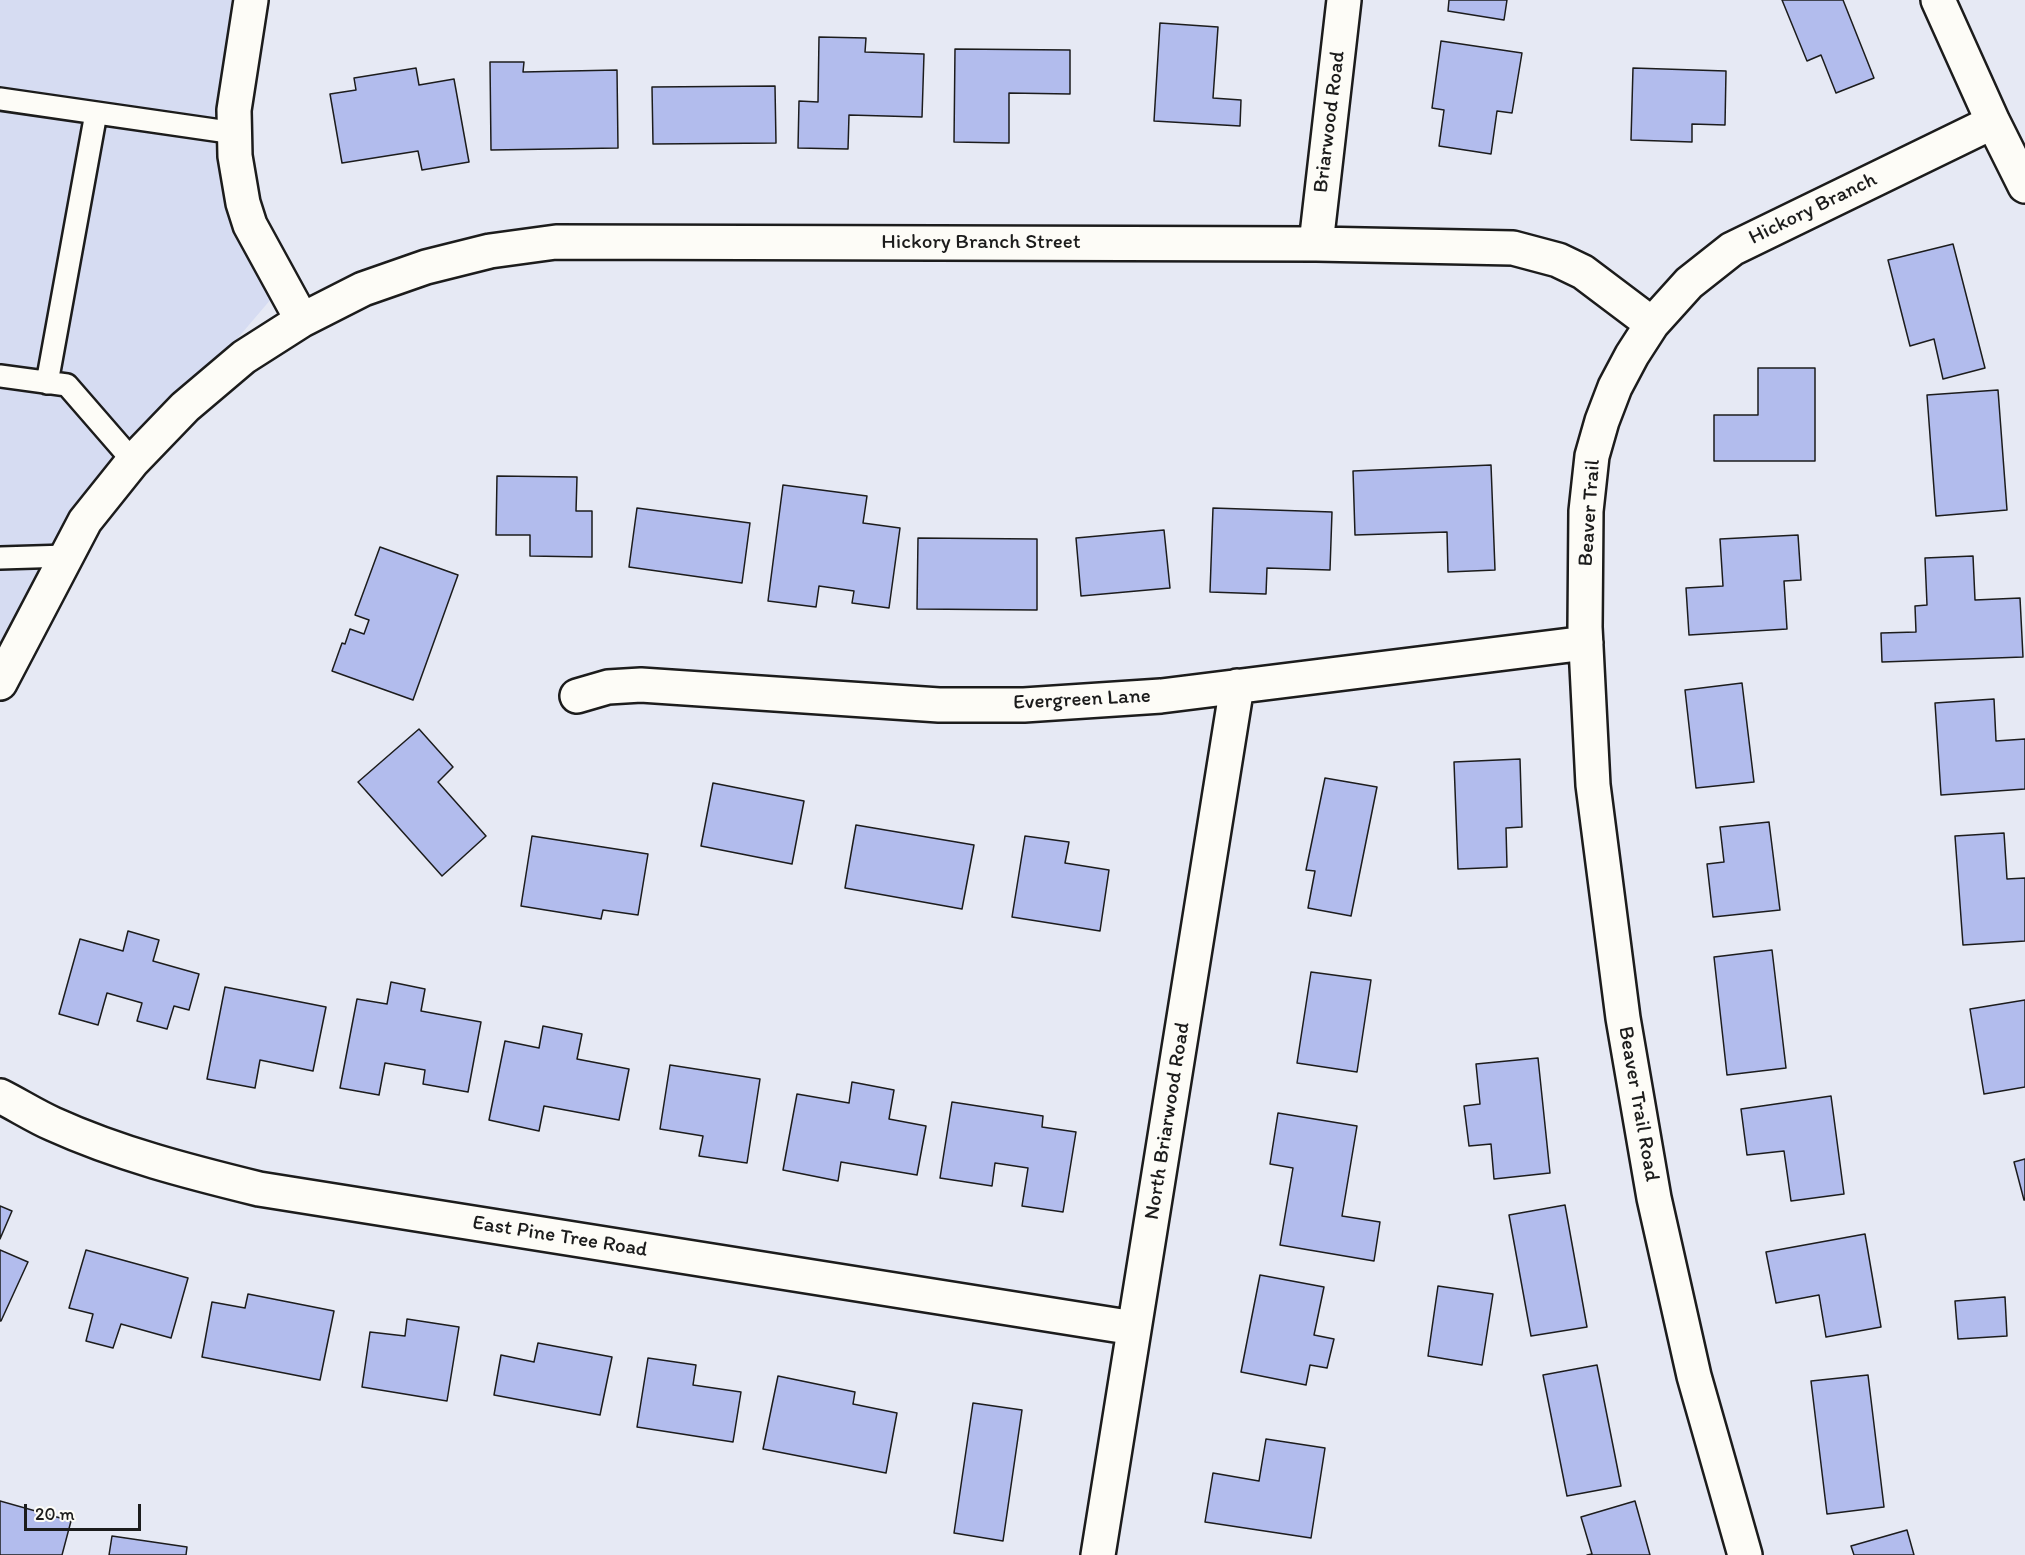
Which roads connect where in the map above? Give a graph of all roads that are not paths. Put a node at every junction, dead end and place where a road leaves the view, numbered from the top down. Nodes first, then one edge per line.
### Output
1 (251, 0) edge
2 (1344, 0) edge
3 (1938, 0) edge
4 (0, 100) edge
5 (96, 113) junction
6 (1993, 122) junction
7 (235, 133) junction
8 (2025, 186) edge
9 (1316, 244) junction
10 (302, 320) junction
11 (1652, 324) junction
12 (0, 376) edge
13 (47, 382) junction
14 (133, 461) junction
15 (67, 556) junction
16 (0, 558) edge
17 (1586, 643) junction
18 (0, 683) edge
19 (1238, 687) junction
20 (577, 696) dead end
21 (0, 1096) edge
22 (1134, 1328) junction
23 (1098, 1555) edge
24 (1744, 1555) edge

1 - 7 street
2 - 9 street, Briarwood Road
3 - 6 street
4 - 5 lane
5 - 7 lane
5 - 13 lane
6 - 8 street
6 - 11 street, Hickory Branch
7 - 10 street
9 - 10 street, Hickory Branch Street
9 - 11 street, Hickory Branch Street
10 - 14 street, Hickory Branch Street
11 - 17 street, Beaver Trail
12 - 13 lane
13 - 14 lane
14 - 15 street, Hickory Branch Street
15 - 16 lane
15 - 18 street, Hickory Branch Street
17 - 19 street, Evergreen Lane
17 - 24 street, Beaver Trail Road
19 - 20 street, Evergreen Lane
19 - 22 street, North Briarwood Road
21 - 22 street, East Pine Tree Road
22 - 23 street, North Briarwood Road

